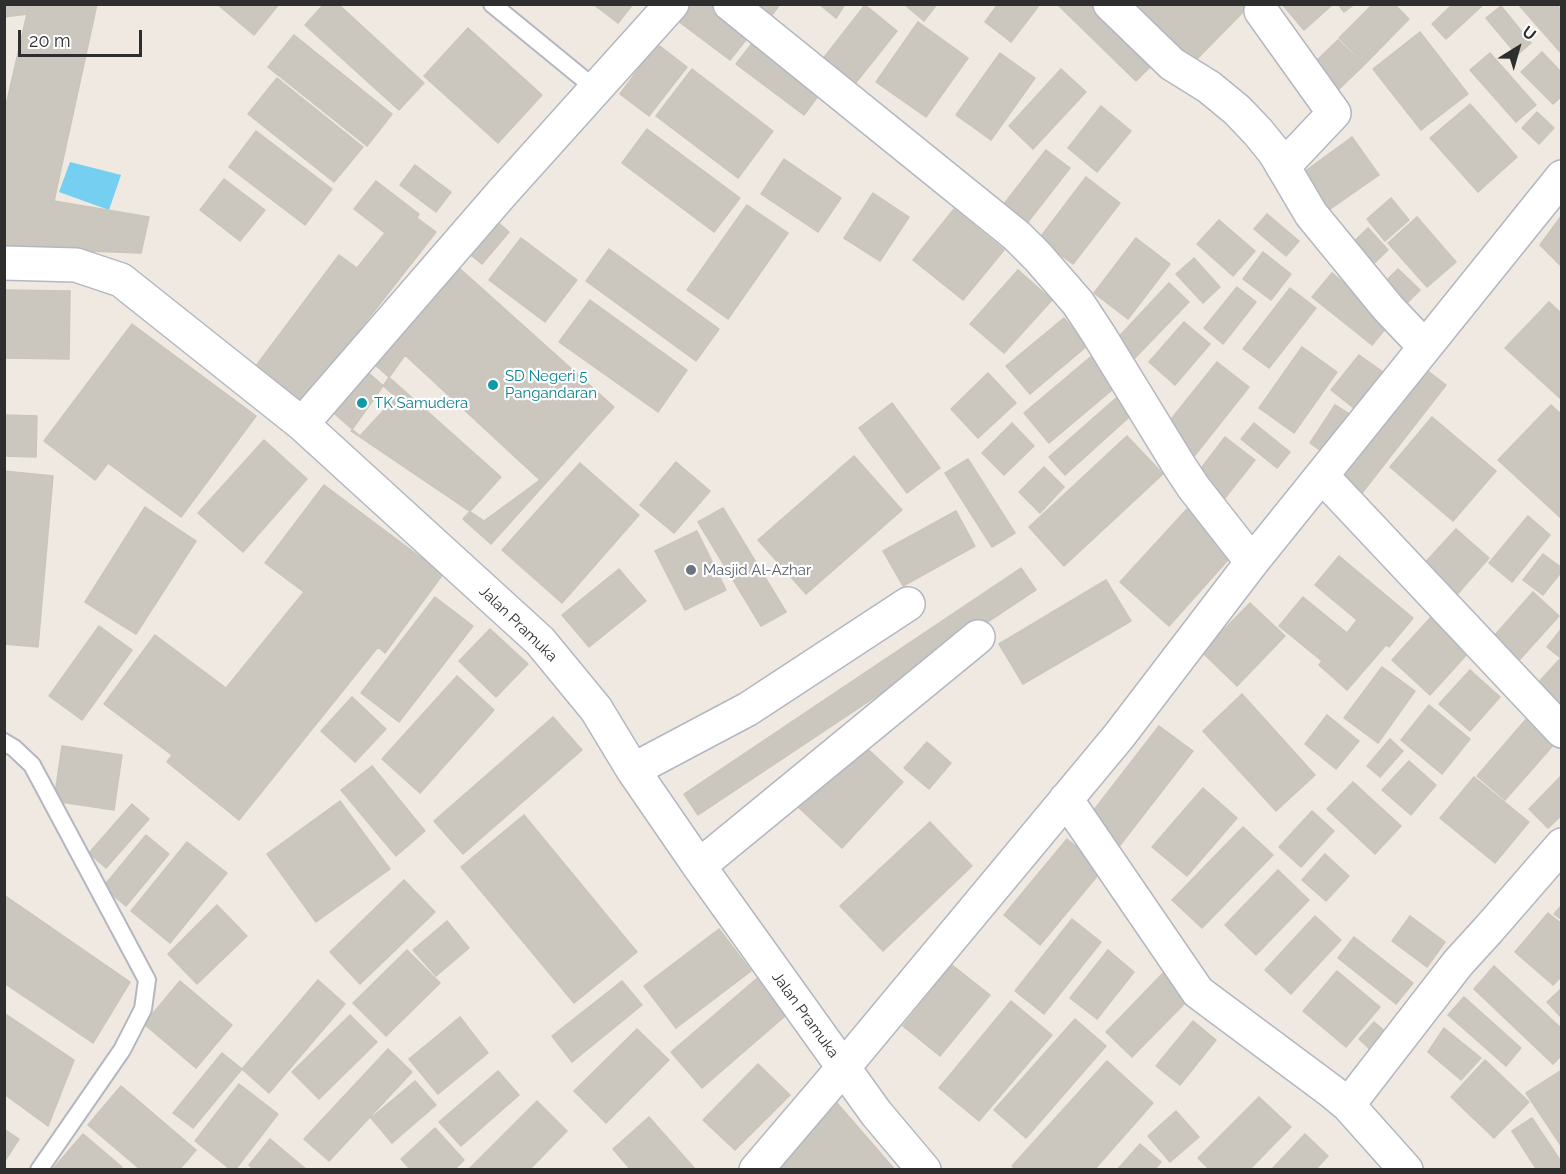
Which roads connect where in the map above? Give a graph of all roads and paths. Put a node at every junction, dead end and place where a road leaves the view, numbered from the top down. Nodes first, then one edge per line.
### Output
1 (492, 4) edge
2 (672, 4) edge
3 (730, 4) edge
4 (1110, 4) edge
5 (1261, 11) dead end
6 (597, 90) junction
7 (1283, 167) junction
8 (1562, 177) edge
9 (4, 263) edge
10 (1425, 347) junction
11 (302, 424) junction
12 (1322, 476) junction
13 (1252, 562) junction
14 (908, 604) dead end
15 (978, 637) dead end
16 (1562, 730) edge
17 (4, 742) edge
18 (633, 770) junction
19 (1066, 799) junction
20 (1562, 845) edge
21 (699, 866) junction
22 (843, 1068) junction
23 (1348, 1105) junction
24 (39, 1170) edge
25 (756, 1170) edge
26 (924, 1170) edge
27 (1406, 1170) edge

1 - 6 lane
2 - 6 street
3 - 13 street
4 - 7 street
5 - 7 street
6 - 11 street
7 - 10 street
8 - 10 street
9 - 11 street, Jalan Pramuka
10 - 12 street
11 - 18 street, Jalan Pramuka
12 - 13 street
12 - 16 street
13 - 19 street
14 - 18 street
15 - 21 street
17 - 24 lane
18 - 21 street, Jalan Pramuka
19 - 22 street
19 - 23 street
20 - 23 street
21 - 22 street, Jalan Pramuka
22 - 25 street
22 - 26 street, Jalan Pramuka
23 - 27 street

